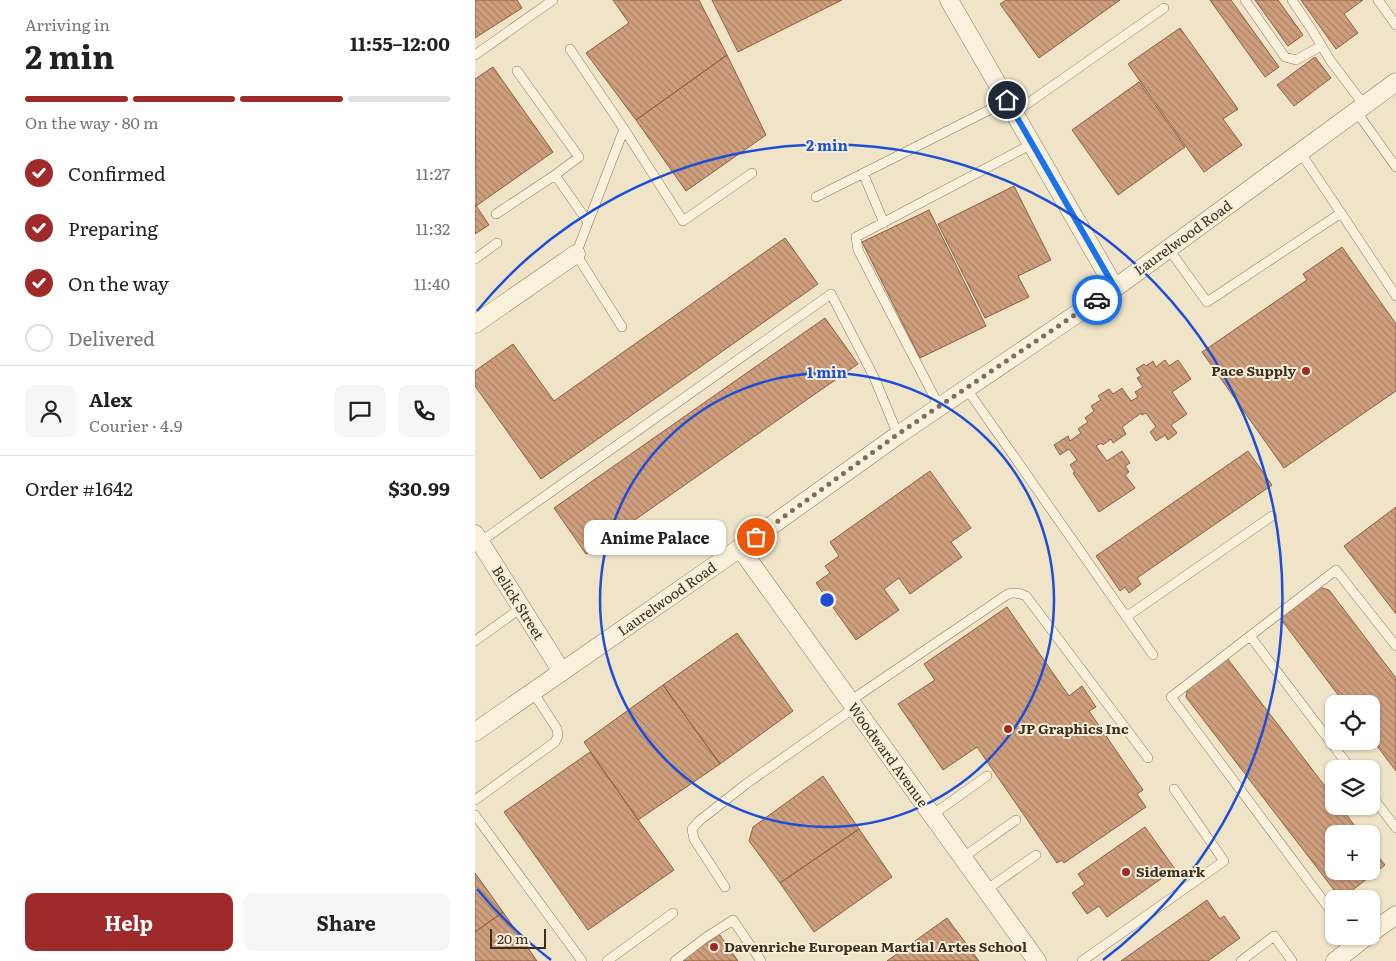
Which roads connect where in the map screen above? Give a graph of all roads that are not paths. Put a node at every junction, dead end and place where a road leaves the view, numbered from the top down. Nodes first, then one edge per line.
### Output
1 (553, 0) edge
2 (949, 0) edge
3 (1245, 0) edge
4 (1292, 0) edge
5 (1377, 0) edge
6 (1164, 8) dead end
7 (1396, 25) edge
8 (1321, 46) junction
9 (570, 49) dead end
10 (475, 55) edge
11 (517, 71) dead end
12 (1396, 82) edge
13 (1010, 107) junction
14 (1360, 108) junction
15 (624, 129) junction
16 (1032, 144) junction
17 (1300, 152) junction
18 (1396, 167) edge
19 (752, 173) dead end
20 (863, 173) junction
21 (555, 175) junction
22 (816, 197) dead end
23 (1341, 213) junction
24 (497, 214) dead end
25 (588, 222) junction
26 (883, 223) junction
27 (497, 243) dead end
28 (1168, 248) junction
29 (576, 254) junction
30 (475, 259) edge
31 (1115, 288) junction
32 (1396, 296) edge
33 (475, 324) edge
34 (622, 326) dead end
35 (966, 388) junction
36 (939, 406) junction
37 (898, 434) junction
38 (1272, 516) dead end
39 (477, 538) edge
40 (740, 548) junction
41 (521, 608) junction
42 (1126, 617) junction
43 (1250, 636) junction
44 (475, 641) edge
45 (1396, 646) edge
46 (1153, 656) dead end
47 (562, 672) junction
48 (533, 692) junction
49 (852, 705) junction
50 (475, 732) edge
51 (1148, 758) dead end
52 (1344, 760) edge
53 (987, 776) dead end
54 (1174, 789) dead end
55 (475, 800) edge
56 (1380, 807) edge
57 (475, 815) edge
58 (932, 815) junction
59 (1016, 820) dead end
60 (1396, 828) edge
61 (1036, 855) dead end
62 (962, 858) junction
63 (725, 887) dead end
64 (986, 890) junction
65 (1325, 903) edge
66 (673, 913) dead end
67 (1396, 915) edge
68 (1380, 927) edge
69 (1352, 945) edge
70 (581, 961) edge
71 (607, 961) edge
72 (675, 961) edge
73 (761, 961) edge
74 (1037, 961) edge
75 (1082, 961) edge
76 (1241, 961) edge
77 (1292, 961) edge
78 (1335, 961) edge

1 - 10 lane
2 - 13 street
3 - 8 lane
4 - 8 lane
5 - 7 lane
6 - 13 lane
8 - 14 lane
9 - 15 lane
11 - 21 lane
12 - 14 street, Laurelwood Road
13 - 16 street
13 - 20 lane
14 - 17 street, Laurelwood Road
14 - 18 lane
15 - 19 lane
15 - 25 lane
16 - 26 lane
16 - 31 street
17 - 23 lane
17 - 28 street, Laurelwood Road
20 - 22 lane
20 - 26 lane
21 - 24 lane
21 - 25 lane
23 - 28 lane
23 - 32 lane
25 - 29 lane
26 - 36 lane
27 - 30 lane
28 - 31 street, Laurelwood Road
29 - 33 street
29 - 34 lane
31 - 35 street, Laurelwood Road
35 - 36 street, Laurelwood Road
35 - 42 lane
36 - 37 street, Laurelwood Road
37 - 39 lane
37 - 40 street, Laurelwood Road
38 - 42 lane
39 - 41 street, Belick Street
40 - 47 street, Laurelwood Road
40 - 49 street, Woodward Avenue
41 - 44 lane
41 - 47 street, Belick Street
42 - 46 lane
43 - 45 lane
43 - 52 lane
43 - 65 lane
47 - 48 street, Laurelwood Road
48 - 50 street, Laurelwood Road
48 - 55 lane
49 - 51 lane
49 - 58 street, Woodward Avenue
49 - 63 lane
53 - 58 lane
54 - 75 lane
56 - 60 lane
57 - 70 lane
58 - 62 street, Woodward Avenue
59 - 62 lane
61 - 64 lane
62 - 64 street, Woodward Avenue
64 - 74 street, Woodward Avenue
66 - 71 lane
67 - 68 street
69 - 78 street
72 - 73 lane
76 - 77 lane

